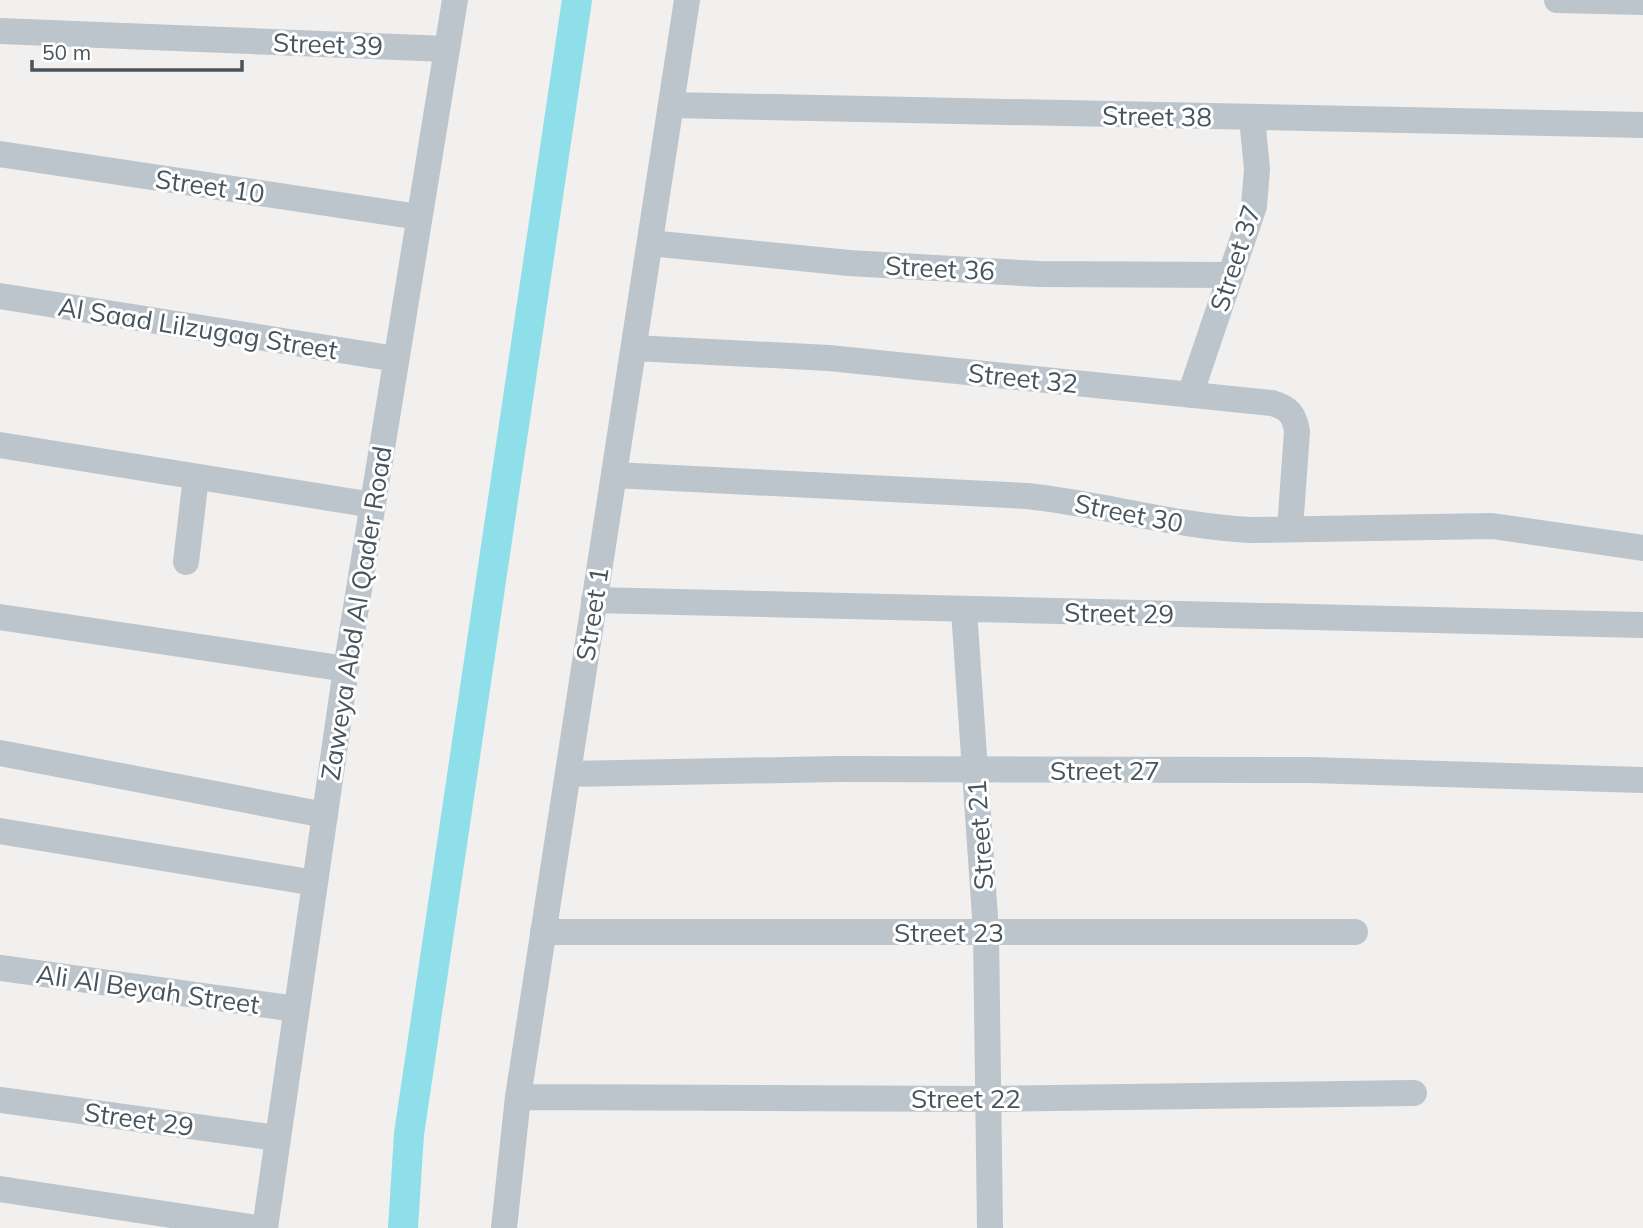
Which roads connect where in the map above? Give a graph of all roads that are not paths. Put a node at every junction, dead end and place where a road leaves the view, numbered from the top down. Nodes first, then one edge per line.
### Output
1 (455, 0) edge
2 (687, 0) edge
3 (1557, 0) edge
4 (1643, 2) edge
5 (0, 31) edge
6 (447, 49) junction
7 (671, 105) junction
8 (1252, 118) junction
9 (1643, 125) edge
10 (0, 155) edge
11 (419, 216) junction
12 (650, 243) junction
13 (1230, 275) junction
14 (0, 296) edge
15 (634, 348) junction
16 (396, 359) junction
17 (1190, 395) junction
18 (0, 445) edge
19 (614, 475) junction
20 (197, 477) junction
21 (373, 505) junction
22 (1290, 529) junction
23 (1643, 548) edge
24 (186, 562) dead end
25 (594, 600) junction
26 (964, 610) junction
27 (0, 617) edge
28 (1643, 625) edge
29 (346, 669) junction
30 (0, 753) edge
31 (976, 771) junction
32 (568, 774) junction
33 (1643, 780) edge
34 (325, 815) junction
35 (0, 831) edge
36 (315, 883) junction
37 (543, 932) junction
38 (986, 932) junction
39 (1355, 932) dead end
40 (0, 968) edge
41 (296, 1009) junction
42 (1415, 1093) dead end
43 (518, 1097) junction
44 (988, 1099) junction
45 (0, 1100) edge
46 (277, 1138) junction
47 (0, 1189) edge
48 (257, 1228) edge
49 (265, 1228) edge
50 (504, 1228) edge
51 (990, 1228) edge

1 - 6 street, Zaweya Abd Al Qader Road
2 - 7 street, Street 1
3 - 4 street
5 - 6 street, Street 39
6 - 11 street, Zaweya Abd Al Qader Road
7 - 8 street, Street 38
7 - 12 street, Street 1
8 - 9 street, Street 38
8 - 13 street, Street 37
10 - 11 street, Street 10
11 - 16 street, Zaweya Abd Al Qader Road
12 - 13 street, Street 36
12 - 15 street, Street 1
13 - 17 street, Street 37
14 - 16 street, Al Saad Lilzugag Street
15 - 17 street, Street 32
15 - 19 street, Street 1
16 - 21 street, Zaweya Abd Al Qader Road
17 - 22 street, Street 32
18 - 20 street
19 - 22 street, Street 30
19 - 25 street, Street 1
20 - 21 street
20 - 24 street
21 - 29 street, Zaweya Abd Al Qader Road
22 - 23 street, Street 30
25 - 26 street, Street 29
25 - 32 street, Street 1
26 - 28 street, Street 29
26 - 31 street, Street 21
27 - 29 street
29 - 34 street, Zaweya Abd Al Qader Road
30 - 34 street
31 - 32 street, Street 27
31 - 33 street, Street 27
31 - 38 street, Street 21
32 - 37 street, Street 1
34 - 36 street, Zaweya Abd Al Qader Road
35 - 36 street
36 - 41 street, Zaweya Abd Al Qader Road
37 - 38 street, Street 23
37 - 43 street, Street 1
38 - 39 street, Street 23
38 - 44 street, Street 21
40 - 41 street, Ali Al Beyah Street
41 - 46 street, Zaweya Abd Al Qader Road
42 - 44 street, Street 22
43 - 44 street, Street 22
43 - 50 street, Street 1
44 - 51 street, Street 21
45 - 46 street, Street 29
46 - 49 street, Zaweya Abd Al Qader Road
47 - 48 street

